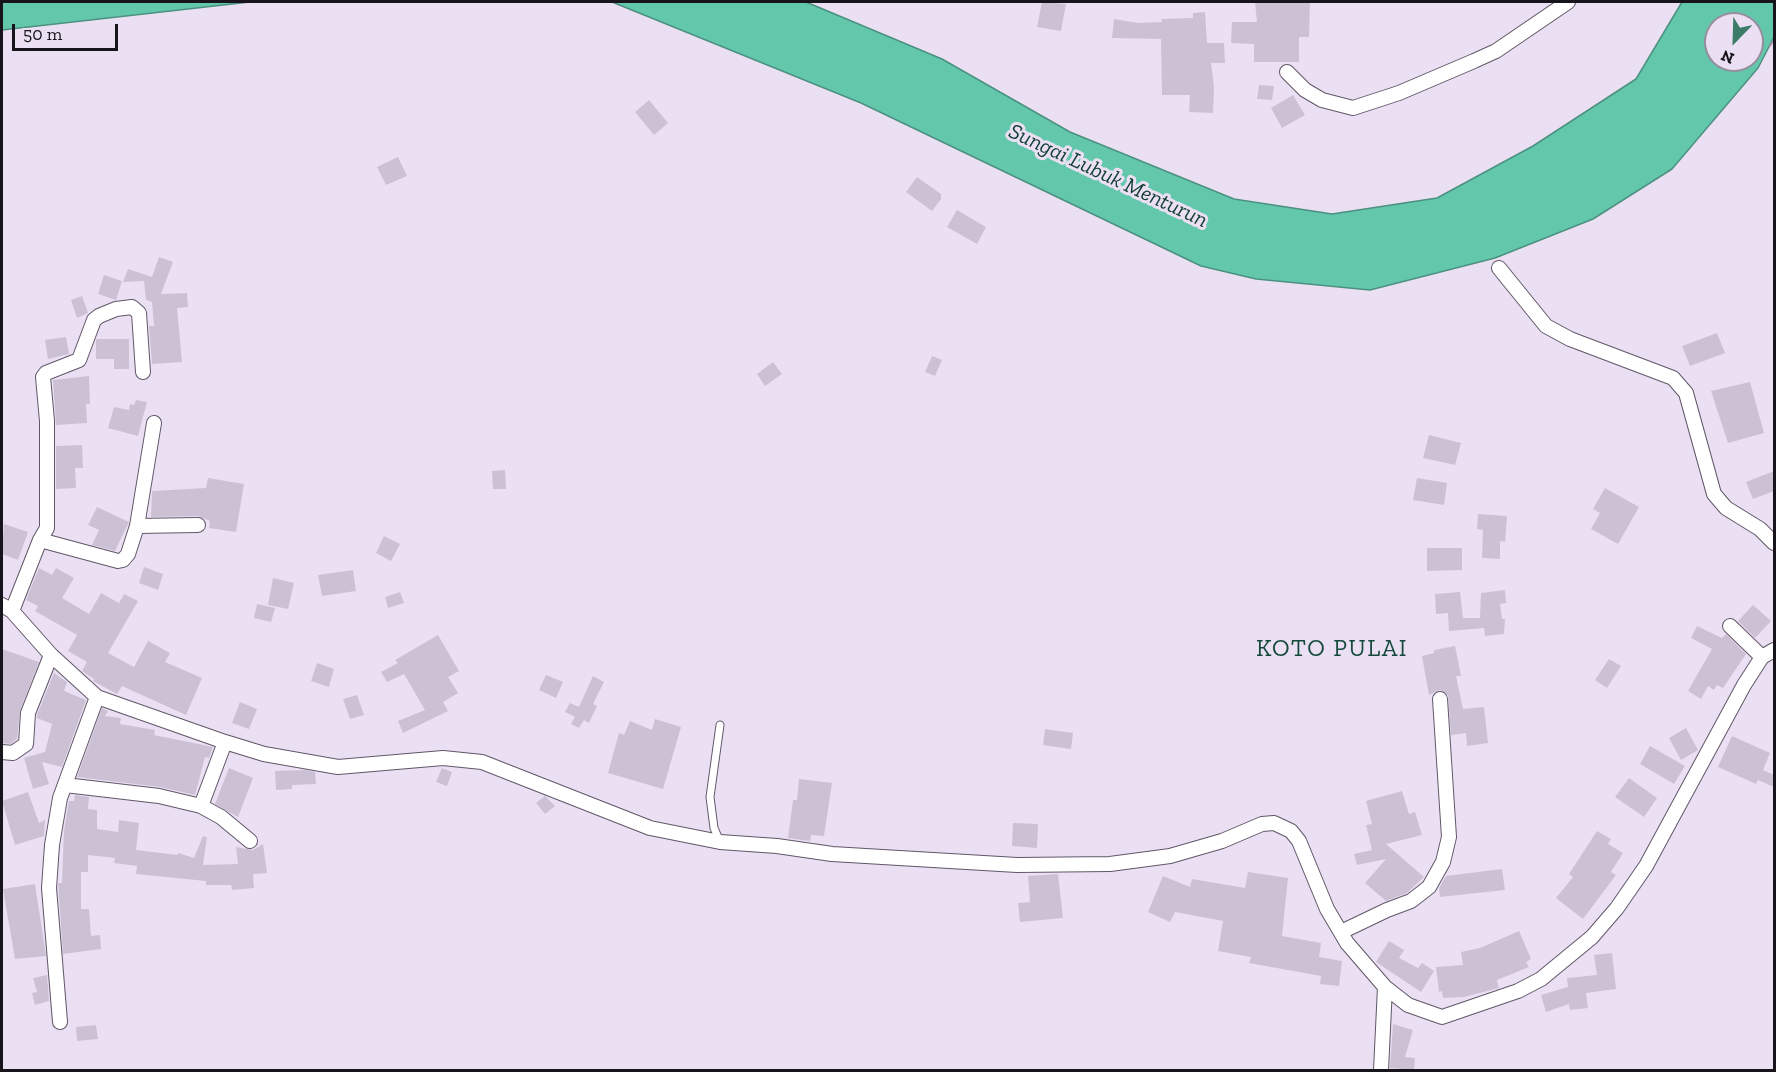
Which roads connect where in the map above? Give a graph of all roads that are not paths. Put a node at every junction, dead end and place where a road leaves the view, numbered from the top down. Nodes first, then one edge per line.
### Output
1 (1568, 2) edge
2 (1287, 72) dead end
3 (1499, 268) dead end
4 (144, 372) dead end
5 (154, 423) dead end
6 (198, 525) dead end
7 (137, 526) junction
8 (40, 540) junction
9 (1774, 543) edge
10 (7, 608) edge
11 (1730, 626) dead end
12 (1768, 653) edge
13 (51, 655) junction
14 (97, 697) junction
15 (1440, 699) dead end
16 (720, 725) dead end
17 (225, 742) junction
18 (2, 752) edge
19 (65, 784) junction
20 (201, 807) junction
21 (250, 841) dead end
22 (720, 843) junction
23 (1341, 932) junction
24 (1385, 987) junction
25 (60, 1022) dead end
26 (1381, 1071) edge

1 - 2 street
3 - 9 street
4 - 8 street
5 - 7 street
6 - 7 street
7 - 8 street
8 - 10 street
10 - 13 street
11 - 12 street
12 - 24 street
13 - 14 street
13 - 18 street
14 - 17 street
14 - 19 street
15 - 23 street
16 - 22 lane
17 - 20 street
17 - 22 street
19 - 20 street
19 - 25 street
20 - 21 street
22 - 23 street
23 - 24 street
24 - 26 street

